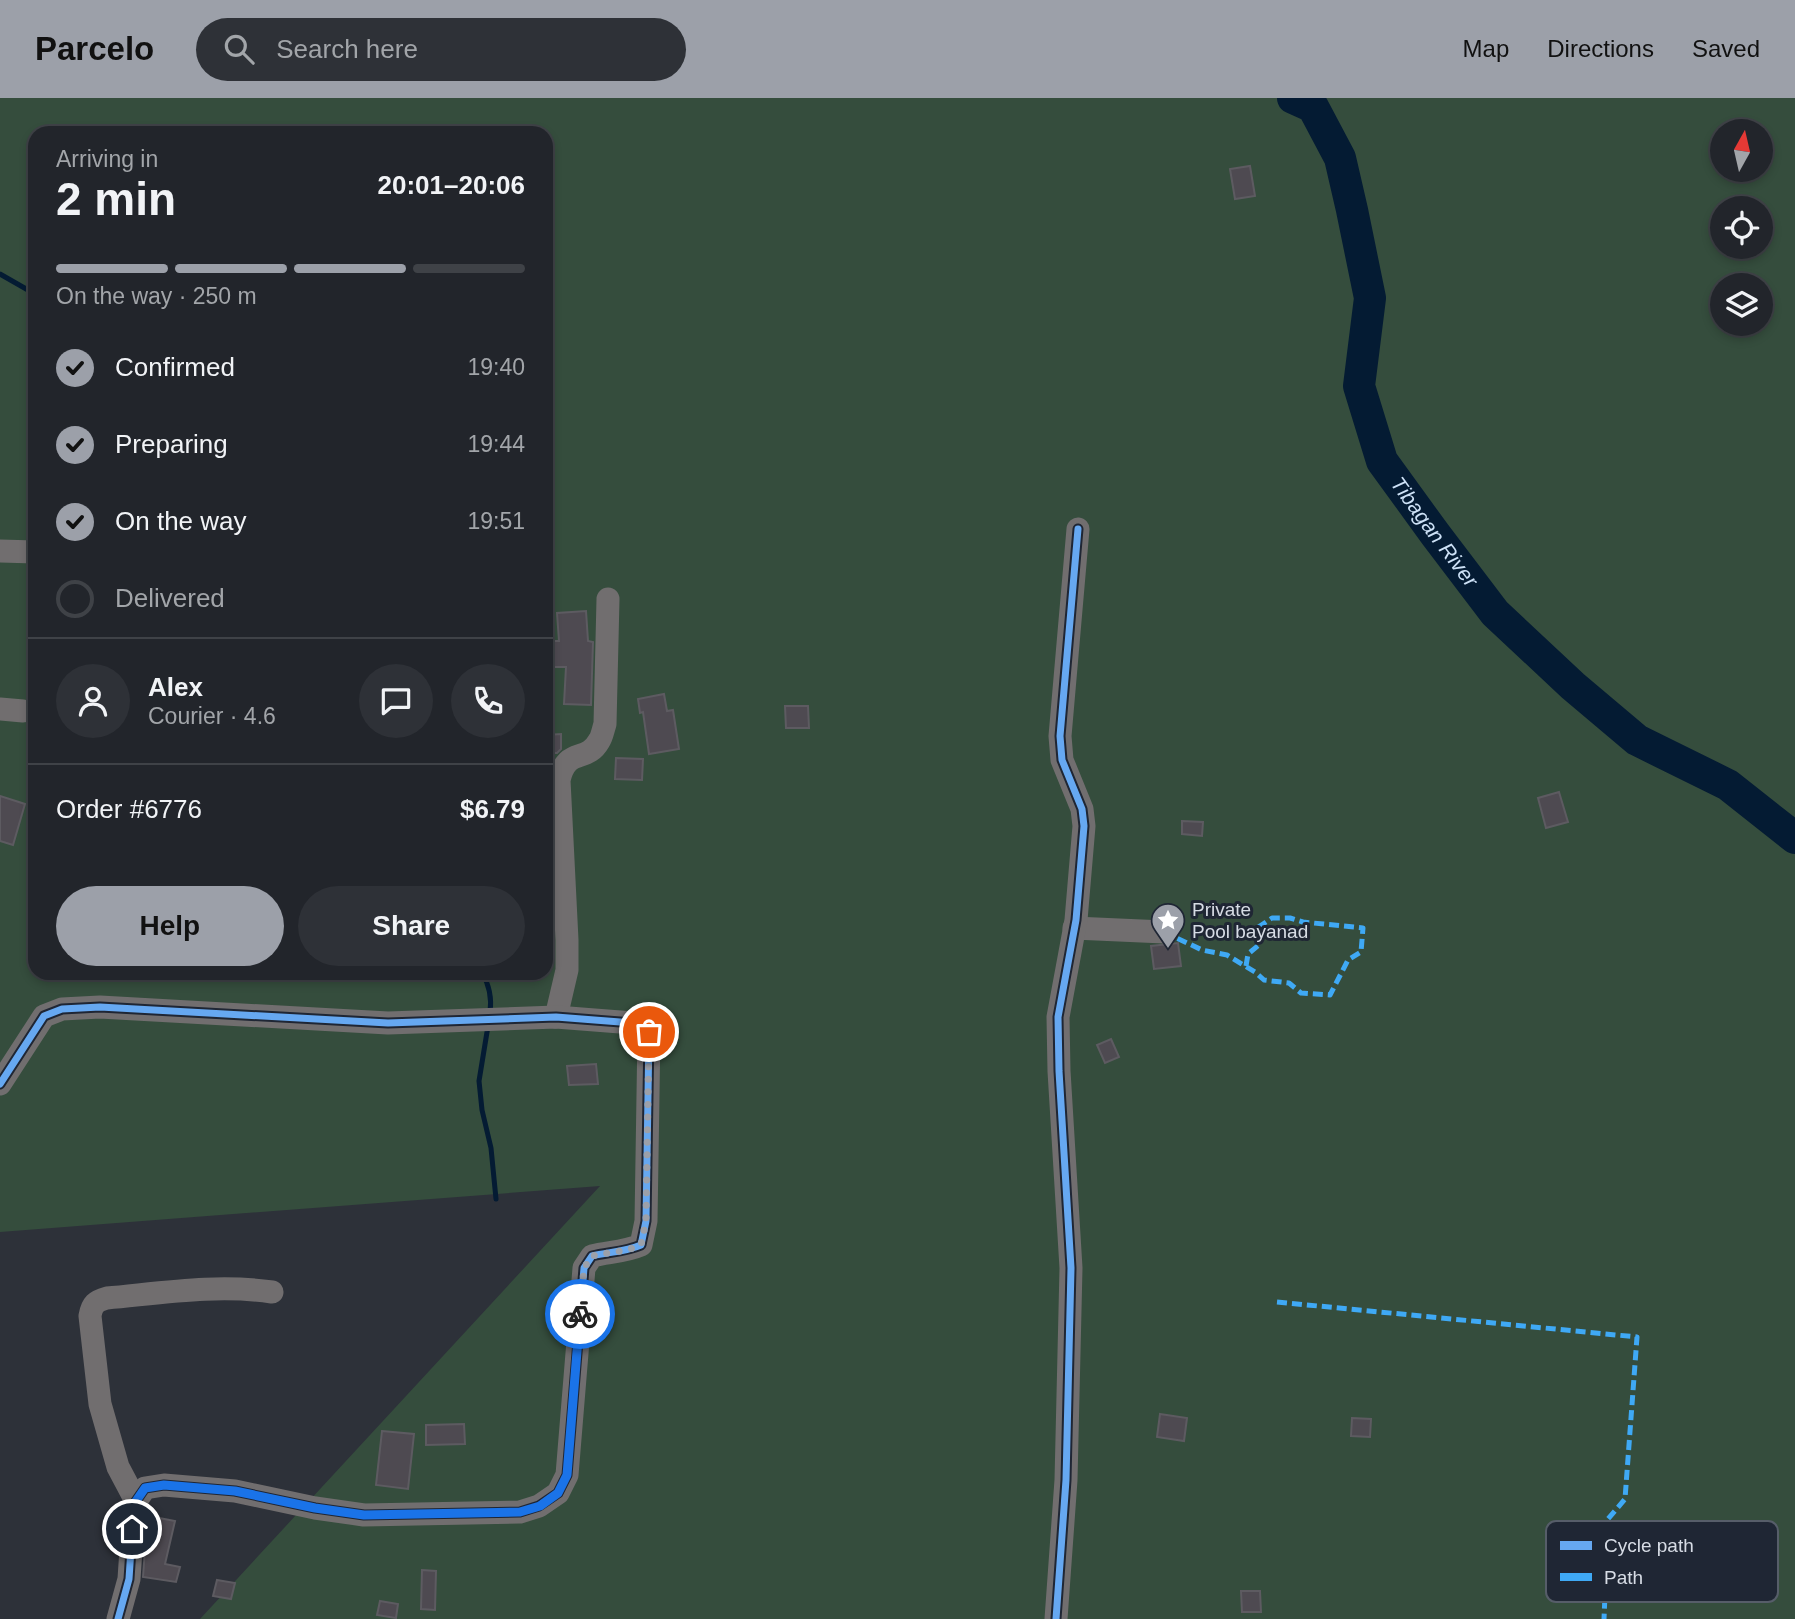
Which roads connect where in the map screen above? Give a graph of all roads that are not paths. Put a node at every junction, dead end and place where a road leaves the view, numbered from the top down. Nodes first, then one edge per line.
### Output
1 (1077, 529) dead end
2 (0, 551) edge
3 (28, 552) edge
4 (608, 599) dead end
5 (0, 709) edge
6 (23, 711) dead end
7 (1074, 928) junction
8 (1164, 932) dead end
9 (556, 1017) junction
10 (0, 1084) edge
11 (272, 1292) dead end
12 (136, 1501) junction
13 (118, 1619) edge
14 (1056, 1619) edge

1 - 7 street
2 - 3 street
4 - 9 street
5 - 6 street
7 - 8 street
7 - 14 street
9 - 10 street
9 - 12 street
11 - 12 street
12 - 13 street

